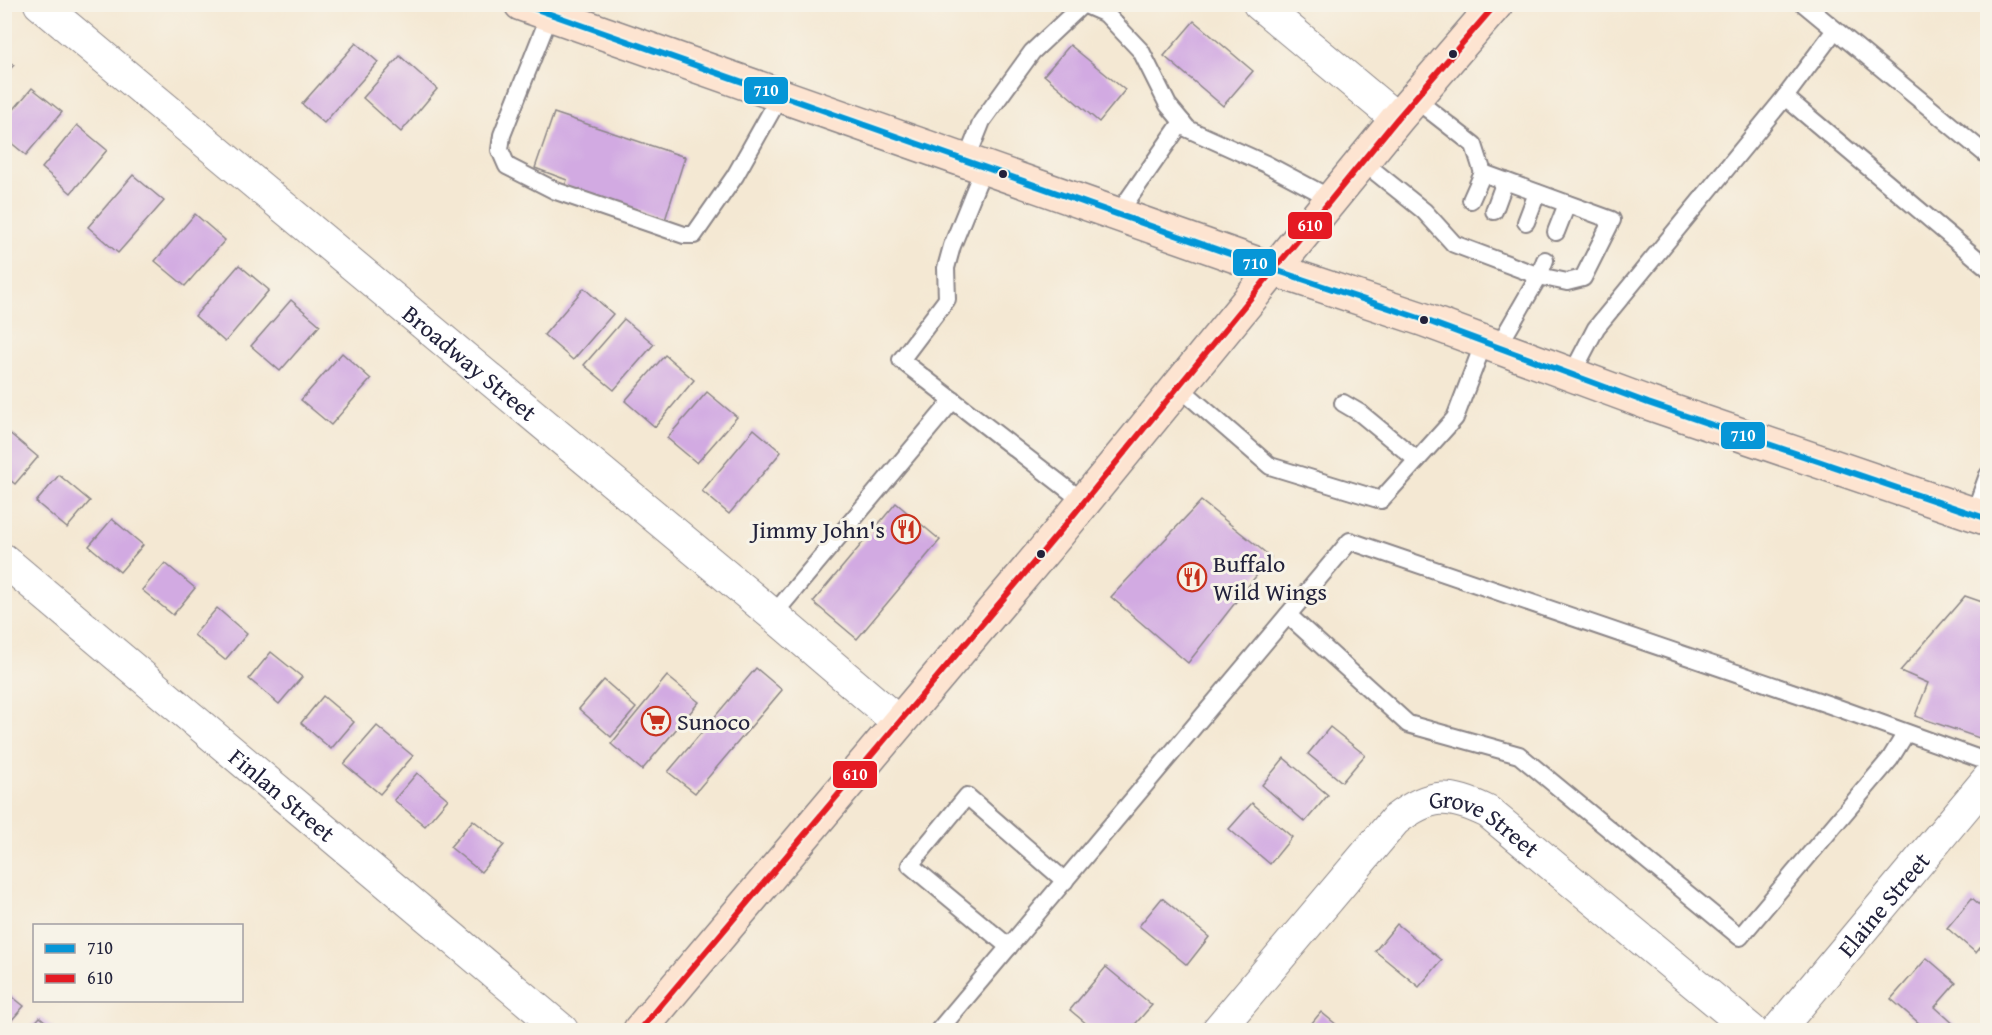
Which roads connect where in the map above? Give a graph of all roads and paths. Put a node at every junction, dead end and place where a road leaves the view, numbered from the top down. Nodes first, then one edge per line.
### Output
1 (40, 4) edge
2 (1083, 4) edge
3 (1259, 4) edge
4 (1496, 4) edge
5 (1804, 4) edge
6 (536, 9) edge
7 (1835, 30) junction
8 (780, 96) junction
9 (1785, 97) junction
10 (1406, 109) junction
11 (1182, 122) junction
12 (1988, 156) edge
13 (1363, 162) junction
14 (975, 164) junction
15 (1483, 173) junction
16 (1505, 182) junction
17 (1537, 193) junction
18 (1332, 199) junction
19 (1470, 200) dead end
20 (1567, 204) junction
21 (1494, 211) dead end
22 (1118, 214) junction
23 (1526, 222) dead end
24 (1556, 232) dead end
25 (1542, 268) junction
26 (1988, 268) edge
27 (1275, 270) junction
28 (1491, 344) junction
29 (1572, 374) junction
30 (1179, 387) junction
31 (953, 400) junction
32 (1343, 403) dead end
33 (1417, 460) junction
34 (1988, 475) edge
35 (1084, 502) junction
36 (1981, 517) edge
37 (4, 560) edge
38 (773, 615) junction
39 (1288, 615) junction
40 (898, 722) junction
41 (1906, 733) junction
42 (1988, 762) edge
43 (1988, 779) edge
44 (1065, 881) junction
45 (1009, 947) junction
46 (562, 1030) edge
47 (640, 1030) edge
48 (939, 1030) edge
49 (1218, 1030) edge
50 (1751, 1030) edge
51 (1779, 1030) edge

1 - 38 street, Broadway Street
2 - 11 lane
2 - 14 lane
3 - 10 street
4 - 10 main road
5 - 7 lane
6 - 8 main road
6 - 8 lane
7 - 9 lane
7 - 12 lane
8 - 14 main road
9 - 26 lane
9 - 29 lane
10 - 13 main road
10 - 15 lane
11 - 18 lane
11 - 22 lane
13 - 18 main road
13 - 25 lane
14 - 22 main road
14 - 31 lane
15 - 16 lane
15 - 19 lane
16 - 17 lane
16 - 21 lane
17 - 20 lane
17 - 23 lane
18 - 27 main road
20 - 24 lane
20 - 25 lane
22 - 27 main road
25 - 28 lane
27 - 28 main road
27 - 30 main road
28 - 29 main road
28 - 33 lane
29 - 36 main road
30 - 33 lane
30 - 35 main road
31 - 35 lane
31 - 38 lane
32 - 33 lane
34 - 36 lane
35 - 40 main road
37 - 46 street, Finlan Street
38 - 40 street, Broadway Street
39 - 41 lane
39 - 41 lane
39 - 44 lane
40 - 47 main road
41 - 42 lane
43 - 51 street, Elaine Street
44 - 45 lane
44 - 45 lane
45 - 48 lane
49 - 50 street, Grove Street

